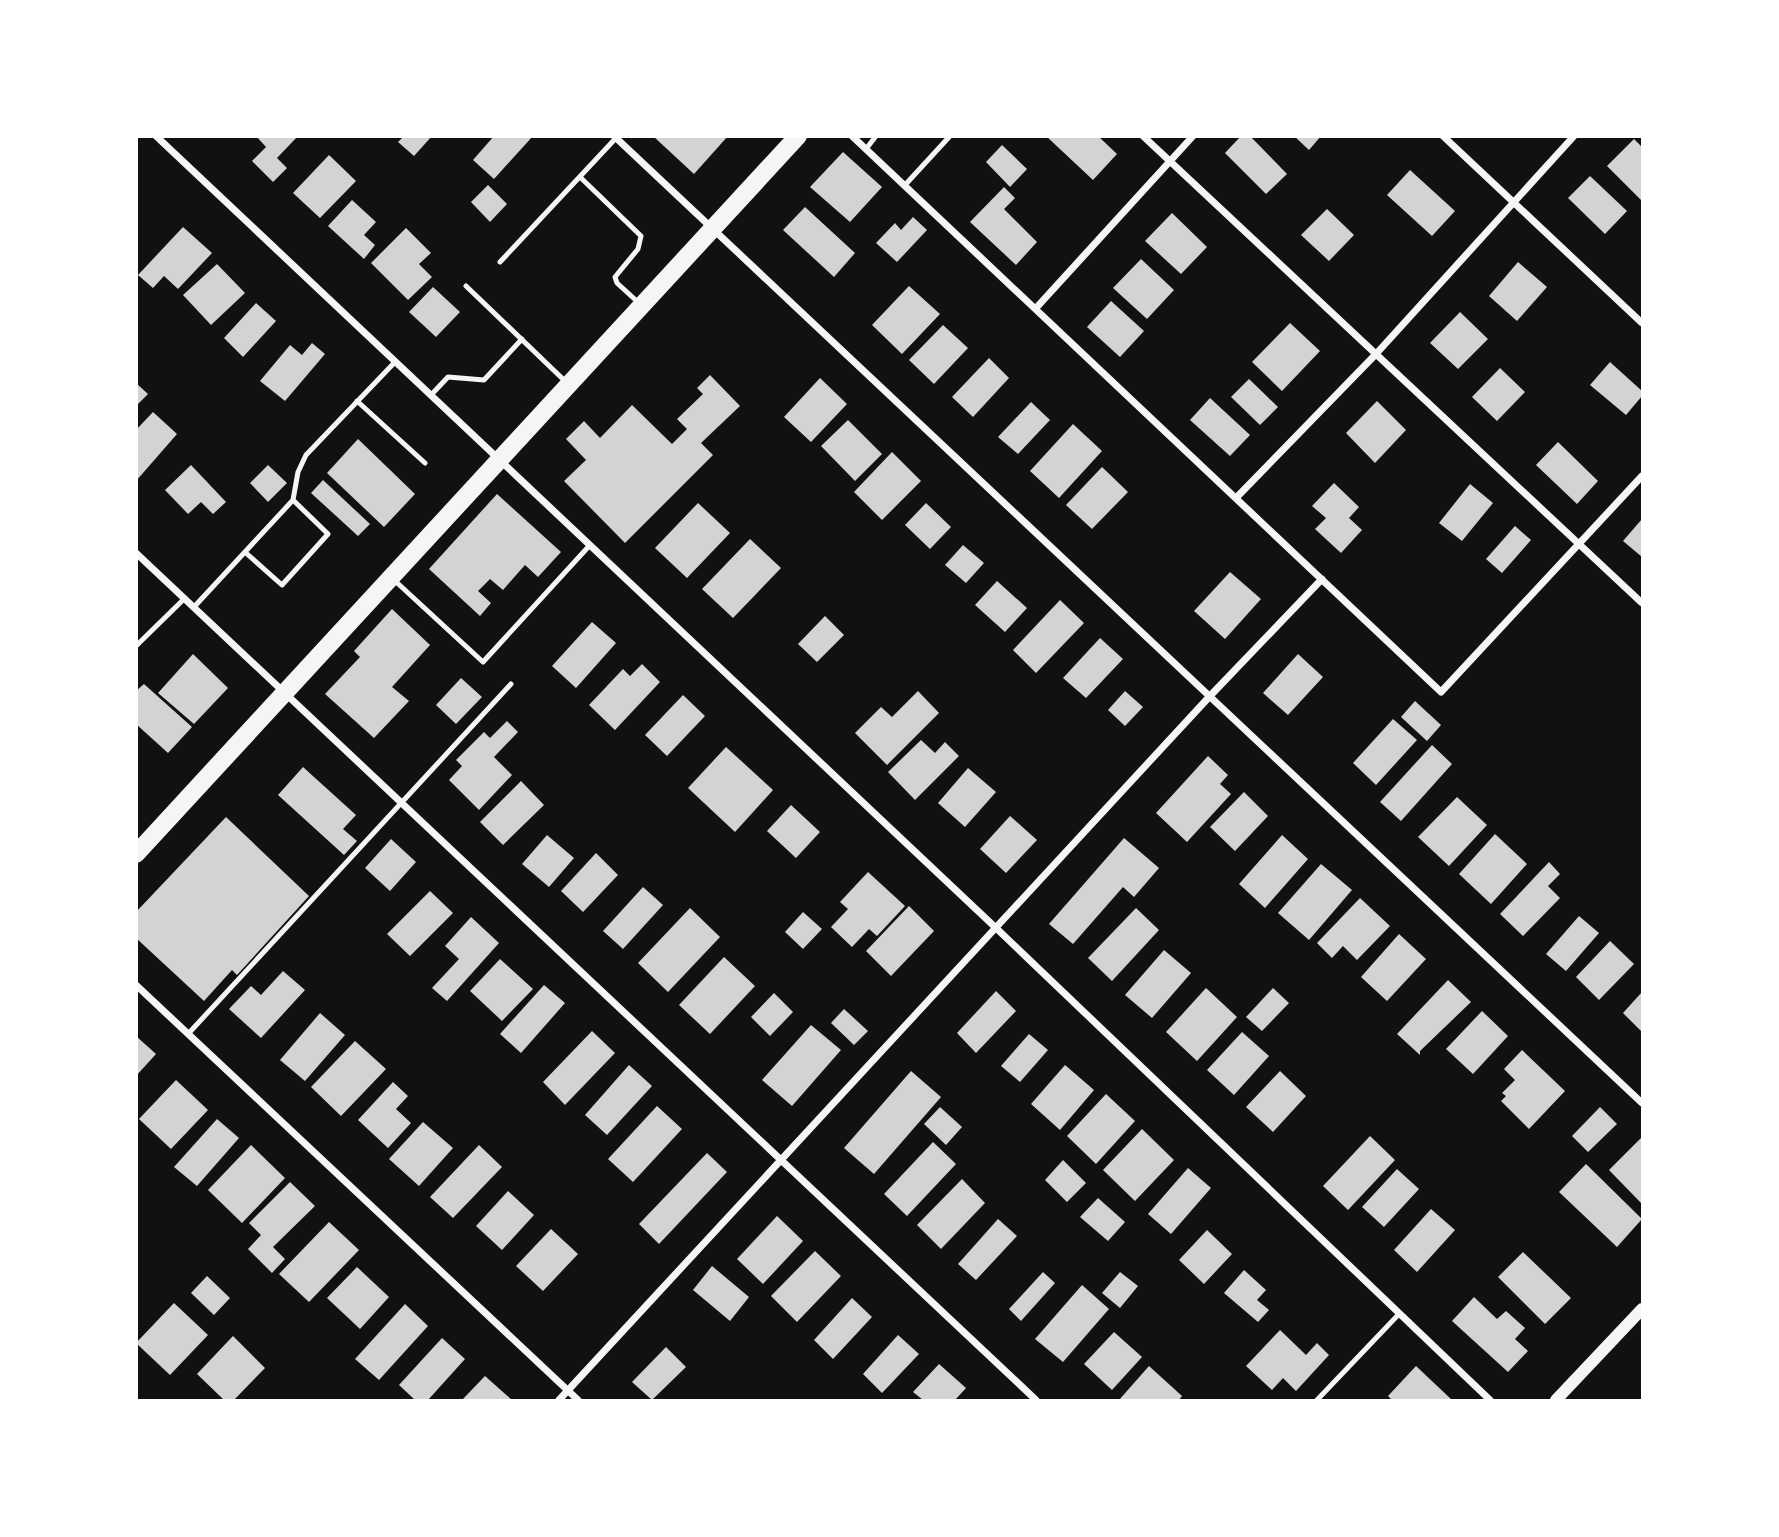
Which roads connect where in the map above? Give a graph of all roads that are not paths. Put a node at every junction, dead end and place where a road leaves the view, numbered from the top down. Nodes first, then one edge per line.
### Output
1 (156, 136) edge
2 (798, 136) edge
3 (852, 136) edge
4 (876, 136) edge
5 (950, 136) edge
6 (1143, 136) edge
7 (1193, 136) edge
8 (1443, 136) edge
9 (1574, 136) edge
10 (615, 137) edge
11 (866, 149) junction
12 (1169, 162) junction
13 (580, 177) junction
14 (905, 185) junction
15 (1512, 202) junction
16 (714, 229) junction
17 (500, 262) dead end
18 (466, 286) dead end
19 (642, 306) junction
20 (1037, 307) junction
21 (1643, 323) edge
22 (522, 339) junction
23 (1376, 354) junction
24 (395, 362) junction
25 (570, 385) junction
26 (431, 395) junction
27 (357, 401) junction
28 (500, 460) junction
29 (425, 463) dead end
30 (1643, 476) edge
31 (1236, 498) junction
32 (293, 500) junction
33 (590, 545) junction
34 (1578, 546) junction
35 (136, 553) edge
36 (246, 553) junction
37 (392, 577) junction
38 (1322, 579) junction
39 (185, 598) junction
40 (1643, 603) edge
41 (194, 607) junction
42 (136, 646) edge
43 (511, 684) dead end
44 (285, 693) junction
45 (1210, 696) junction
46 (402, 803) junction
47 (136, 854) edge
48 (996, 928) junction
49 (136, 985) edge
50 (188, 1034) junction
51 (1643, 1103) edge
52 (782, 1159) junction
53 (1643, 1309) edge
54 (1399, 1314) junction
55 (567, 1391) junction
56 (559, 1401) edge
57 (578, 1401) edge
58 (1037, 1401) edge
59 (1317, 1401) edge
60 (1490, 1401) edge
61 (1556, 1401) edge

1 - 24 street
2 - 16 main road
3 - 11 street
4 - 11 lane
5 - 14 lane
6 - 12 street
7 - 12 street
8 - 15 street
9 - 15 street
10 - 13 lane
10 - 16 street
11 - 14 street
12 - 20 street
12 - 23 street
13 - 17 lane
13 - 19 lane
14 - 20 street
15 - 21 street
15 - 23 street
16 - 19 main road
16 - 45 street
18 - 22 lane
19 - 25 main road
20 - 31 street
22 - 25 lane
22 - 26 lane
23 - 31 street
23 - 34 street
24 - 26 street
24 - 27 lane
25 - 28 main road
26 - 28 street
27 - 29 lane
27 - 32 lane
28 - 33 street
28 - 37 main road
30 - 34 street
31 - 38 street
32 - 36 lane
32 - 36 lane
33 - 37 lane
33 - 48 street
34 - 38 street
34 - 40 street
35 - 39 street
36 - 41 lane
37 - 44 main road
38 - 45 street
39 - 41 street
39 - 42 lane
41 - 44 street
43 - 46 lane
44 - 46 street
44 - 47 main road
45 - 48 street
45 - 51 street
46 - 50 lane
46 - 52 street
48 - 52 street
48 - 54 street
49 - 50 street
50 - 55 street
52 - 55 street
52 - 58 street
53 - 61 street
54 - 59 lane
54 - 60 street
55 - 56 street
55 - 57 street

